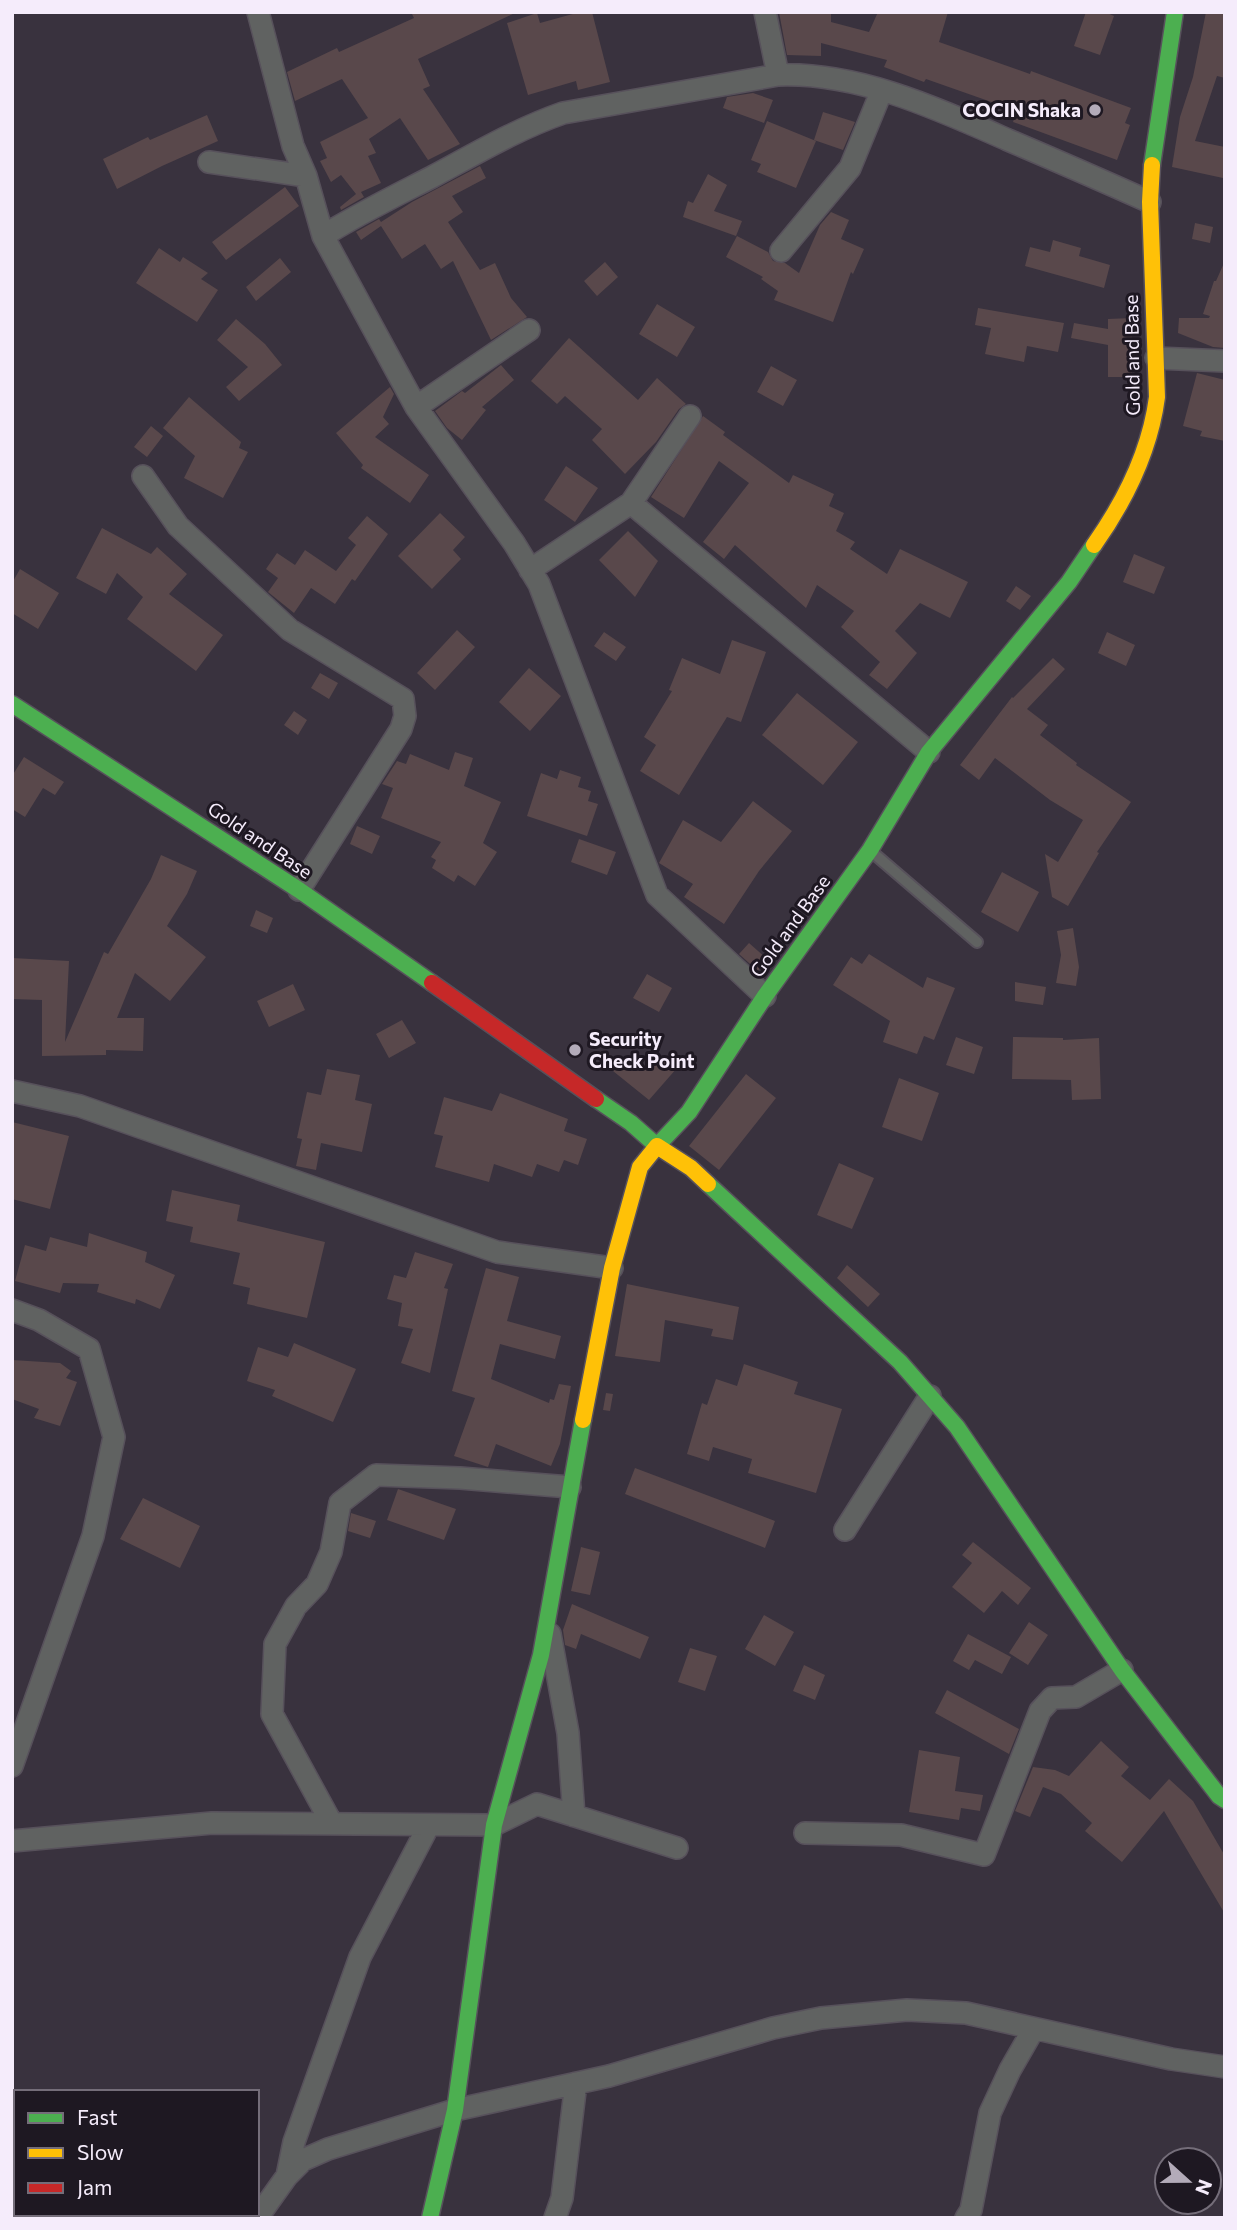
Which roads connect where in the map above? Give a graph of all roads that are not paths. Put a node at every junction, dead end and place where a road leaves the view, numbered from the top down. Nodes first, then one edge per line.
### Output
1 (258, 12) edge
2 (765, 12) edge
3 (1175, 12) edge
4 (778, 75) junction
5 (882, 90) junction
6 (209, 162) dead end
7 (306, 176) junction
8 (1150, 202) junction
9 (323, 236) junction
10 (781, 251) dead end
11 (529, 330) dead end
12 (1156, 358) junction
13 (1225, 361) edge
14 (415, 407) junction
15 (690, 416) dead end
16 (143, 476) dead end
17 (631, 503) junction
18 (530, 570) junction
19 (12, 704) edge
20 (929, 752) junction
21 (870, 850) junction
22 (299, 890) junction
23 (977, 942) dead end
24 (765, 996) junction
25 (12, 1091) edge
26 (657, 1146) junction
27 (611, 1268) junction
28 (12, 1310) edge
29 (930, 1396) junction
30 (570, 1487) junction
31 (845, 1530) dead end
32 (548, 1621) junction
33 (1122, 1670) junction
34 (12, 1766) edge
35 (1225, 1800) edge
36 (574, 1816) junction
37 (332, 1824) junction
38 (429, 1825) junction
39 (494, 1825) junction
40 (805, 1833) dead end
41 (12, 1841) edge
42 (677, 1848) dead end
43 (1032, 2030) junction
44 (1225, 2067) edge
45 (576, 2083) junction
46 (455, 2110) junction
47 (287, 2176) junction
48 (259, 2215) edge
49 (430, 2218) edge
50 (555, 2218) edge
51 (966, 2218) edge

1 - 7 street
2 - 4 street
3 - 8 main road, Gold and Base
4 - 5 street
4 - 9 street
5 - 8 street
5 - 10 street
6 - 7 street
7 - 9 street
8 - 12 main road, Gold and Base
9 - 14 street
11 - 14 street
12 - 13 street
12 - 20 main road, Gold and Base
14 - 18 street
15 - 17 street
16 - 22 street
17 - 18 street
17 - 20 street
18 - 24 street
19 - 22 main road, Gold and Base
20 - 21 main road, Gold and Base
21 - 23 lane
21 - 24 main road, Gold and Base
22 - 26 main road, Gold and Base
24 - 26 main road, Gold and Base
25 - 27 street
26 - 27 main road
26 - 29 main road
27 - 30 main road
28 - 34 street
29 - 31 street
29 - 33 main road
30 - 32 main road
30 - 37 street
32 - 36 street
32 - 39 main road
33 - 35 main road
33 - 40 street
36 - 39 street
36 - 42 street
37 - 38 street
37 - 41 street
38 - 39 street
38 - 47 street
39 - 46 main road
43 - 44 street
43 - 45 street
43 - 51 street
45 - 46 street
45 - 50 street
46 - 47 street
46 - 49 main road
47 - 48 street

